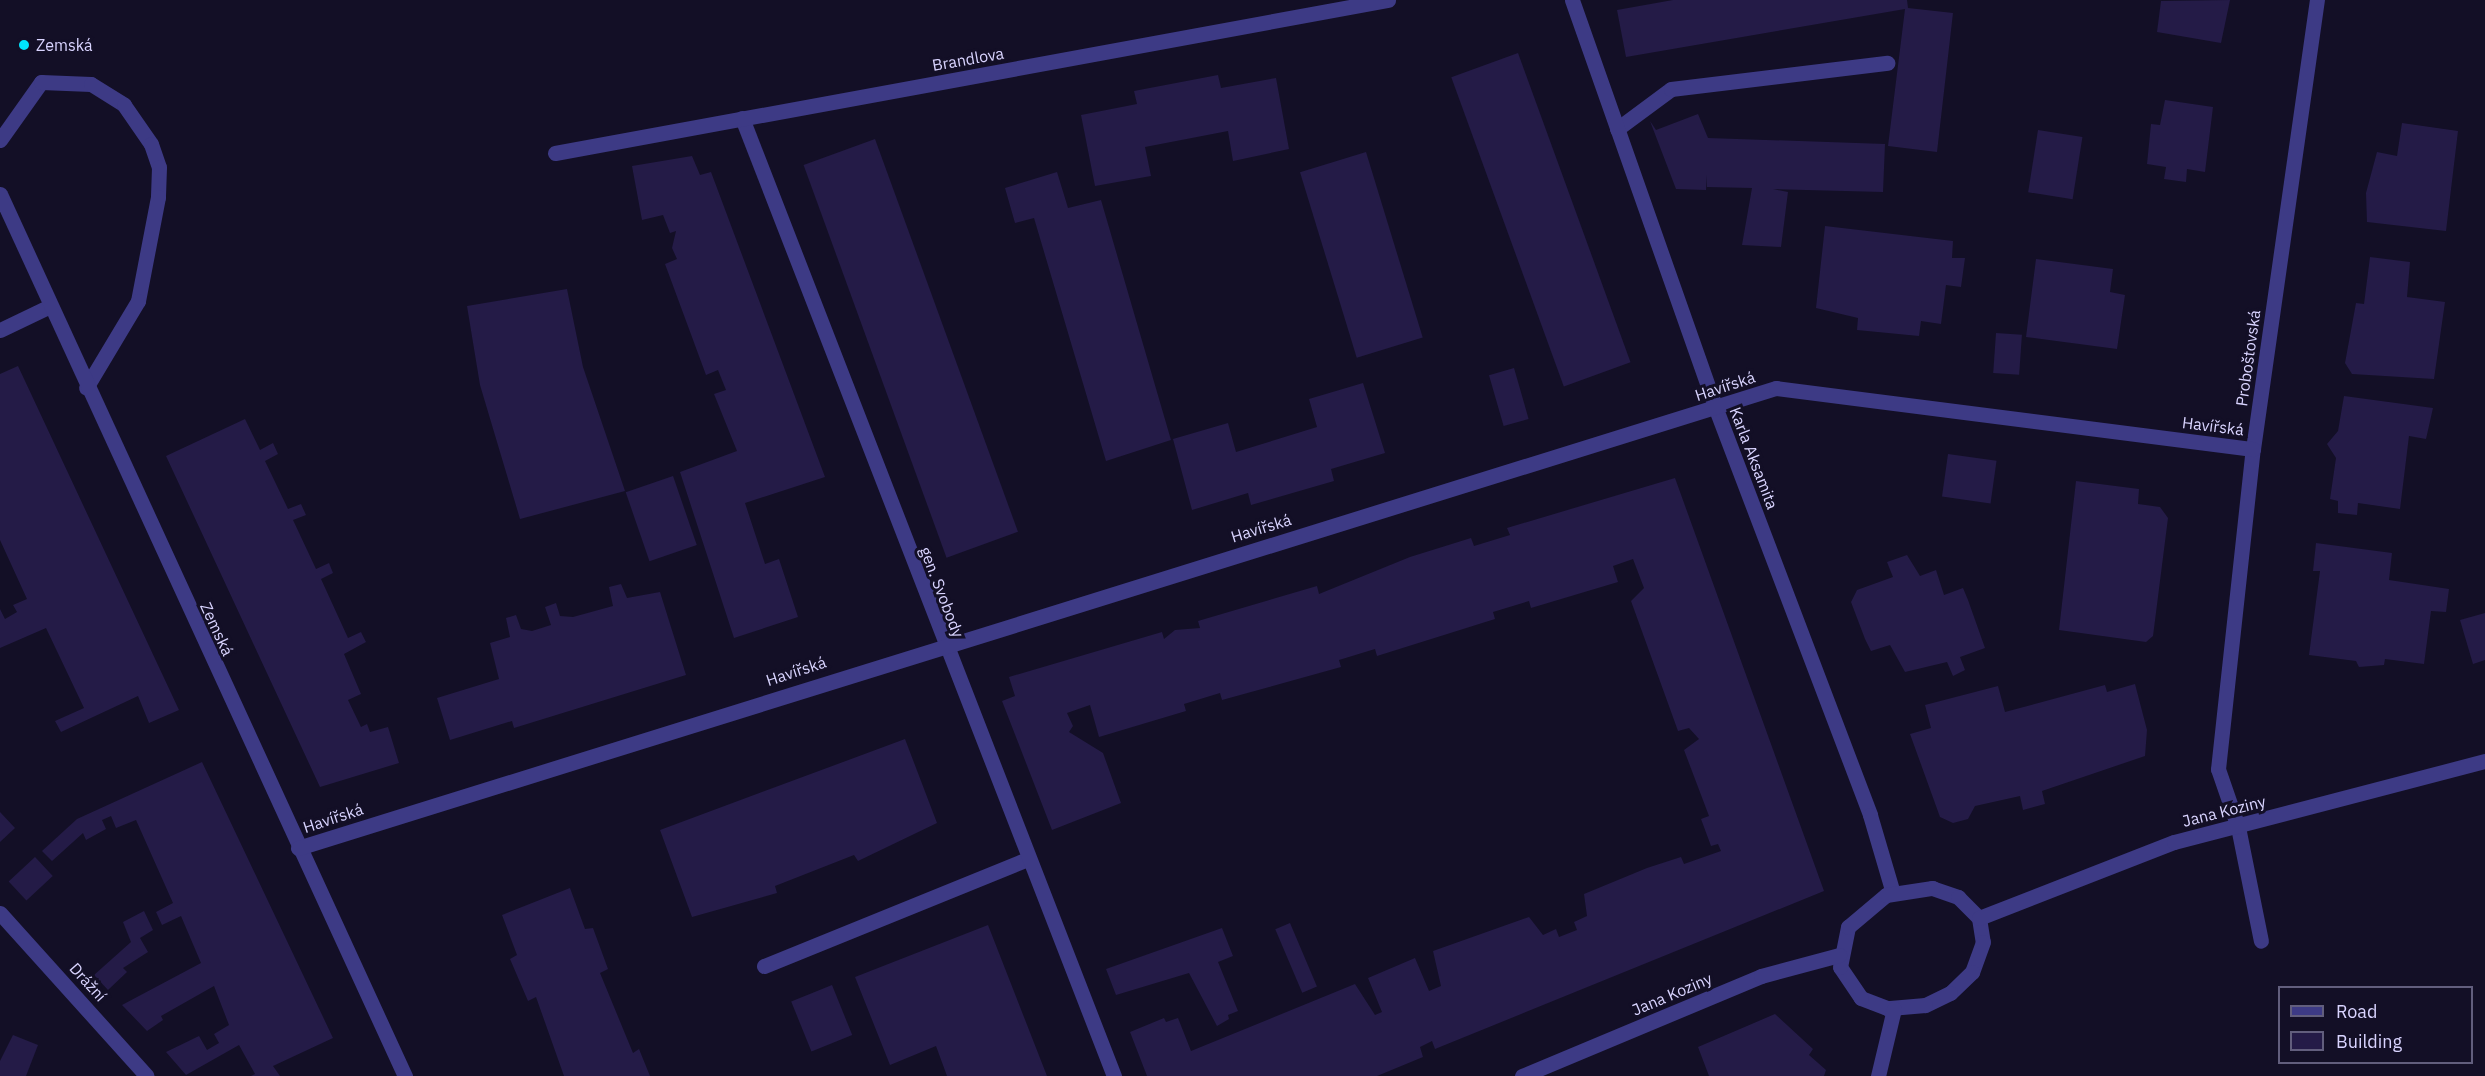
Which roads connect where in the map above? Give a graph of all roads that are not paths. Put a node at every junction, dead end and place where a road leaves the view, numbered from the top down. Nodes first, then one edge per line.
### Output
1 (1388, 0) edge
2 (1572, 0) edge
3 (2317, 0) edge
4 (1887, 63) dead end
5 (742, 118) junction
6 (1617, 129) junction
7 (0, 140) edge
8 (555, 153) dead end
9 (0, 194) edge
10 (50, 306) junction
11 (0, 330) edge
12 (86, 388) junction
13 (1716, 409) junction
14 (2253, 449) junction
15 (943, 643) junction
16 (2485, 761) edge
17 (2238, 827) junction
18 (298, 848) junction
19 (1028, 859) junction
20 (1893, 893) junction
21 (0, 913) edge
22 (1979, 918) junction
23 (2261, 941) dead end
24 (1839, 955) junction
25 (764, 966) dead end
26 (1894, 1009) junction
27 (147, 1076) edge
28 (405, 1076) edge
29 (1114, 1076) edge
30 (1522, 1076) edge
31 (1878, 1076) edge

1 - 5 street, Brandlova
2 - 6 street, Karla Aksamita
3 - 14 street, Proboštovská
4 - 6 street
5 - 8 street, Brandlova
5 - 15 street, gen. Svobody
6 - 13 street, Karla Aksamita
7 - 12 street
9 - 10 street, Zemská
10 - 11 street
10 - 12 street, Zemská
12 - 18 street, Zemská
13 - 14 street, Havířská
13 - 15 street, Havířská
13 - 20 street, Karla Aksamita
14 - 17 street, Proboštovská
15 - 18 street, Havířská
15 - 19 street, gen. Svobody
16 - 17 street, Jana Koziny
17 - 22 street, Jana Koziny
17 - 23 street, Proboštovská
18 - 28 street, Zemská
19 - 25 street
19 - 29 street, gen. Svobody
20 - 22 street
20 - 24 street
21 - 27 street, Drážní
22 - 26 street
24 - 26 street
24 - 30 street, Jana Koziny
26 - 31 street

